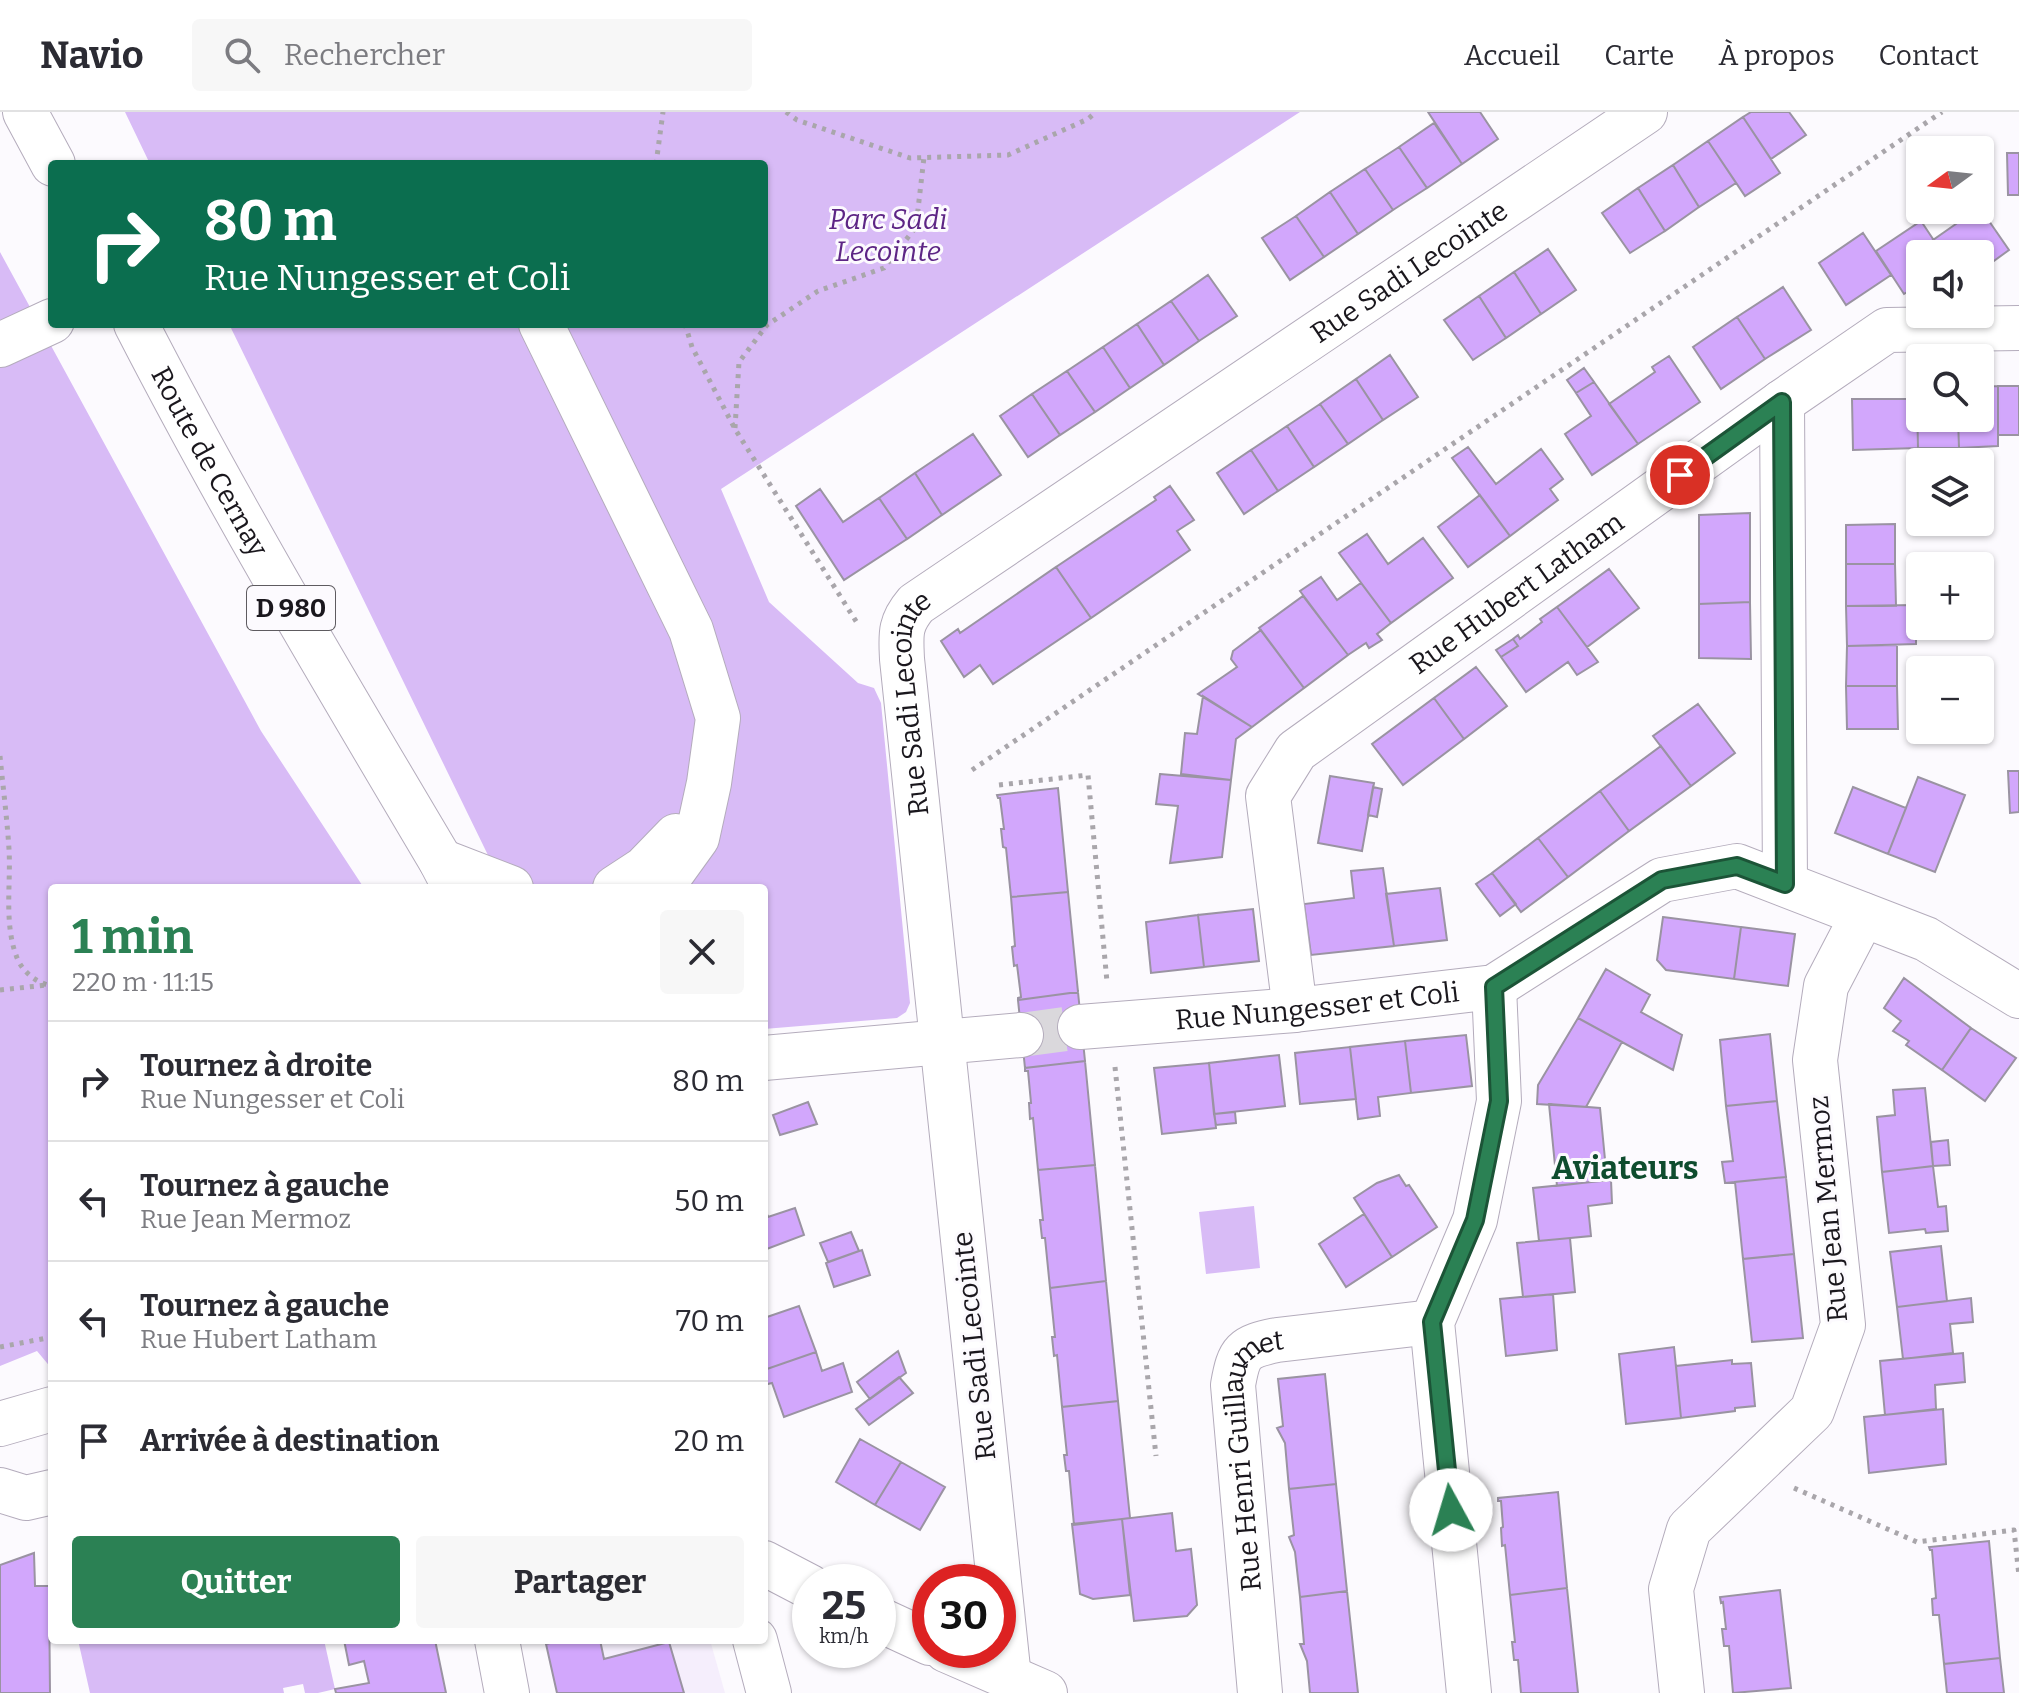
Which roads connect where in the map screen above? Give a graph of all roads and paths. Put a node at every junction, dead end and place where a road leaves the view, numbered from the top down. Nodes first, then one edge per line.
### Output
1 (25, 112) edge
2 (663, 112) edge
3 (786, 112) edge
4 (1096, 112) edge
5 (1645, 112) edge
6 (1942, 112) edge
7 (924, 157) junction
8 (51, 160) edge
9 (657, 160) edge
10 (48, 323) edge
11 (768, 324) edge
12 (138, 328) edge
13 (543, 328) edge
14 (686, 328) edge
15 (765, 328) edge
16 (2019, 328) edge
17 (0, 345) edge
18 (1782, 402) junction
19 (735, 429) junction
20 (901, 646) junction
21 (0, 756) edge
22 (972, 770) dead end
23 (709, 783) junction
24 (999, 785) dead end
25 (448, 874) edge
26 (493, 884) edge
27 (621, 884) edge
28 (664, 884) edge
29 (1785, 884) junction
30 (1863, 915) junction
31 (48, 985) edge
32 (48, 986) edge
33 (1494, 987) junction
34 (0, 990) edge
35 (2019, 996) edge
36 (1295, 1010) junction
37 (1096, 1026) junction
38 (1021, 1035) tunnel mouth
39 (941, 1041) junction
40 (768, 1058) edge
41 (1432, 1322) junction
42 (48, 1338) edge
43 (0, 1347) edge
44 (48, 1410) edge
45 (0, 1424) edge
46 (1156, 1456) dead end
47 (1759, 1460) junction
48 (0, 1490) edge
49 (48, 1493) edge
50 (768, 1565) edge
51 (2019, 1576) edge
52 (792, 1578) edge
53 (498, 1644) edge
54 (756, 1644) edge
55 (986, 1668) edge
56 (1027, 1686) edge
57 (507, 1693) edge
58 (769, 1693) edge
59 (1260, 1693) edge
60 (1469, 1693) edge
61 (1682, 1693) edge

1 - 8 street
2 - 9 path
3 - 7 path
4 - 7 path
5 - 20 street, Rue Sadi Lecointe
6 - 22 path
7 - 11 path
10 - 17 street
12 - 25 street, Route de Cernay / D 980
13 - 23 street
14 - 19 path
15 - 19 path
16 - 18 street, Rue Hubert Latham
18 - 29 street
18 - 36 street, Rue Hubert Latham
19 - 20 path
20 - 39 street, Rue Sadi Lecointe
21 - 31 path
23 - 27 street
23 - 28 street
24 - 37 path
25 - 26 street
29 - 30 street, Rue Nungesser et Coli
29 - 33 street, Rue Nungesser et Coli
30 - 35 street, Rue Nungesser et Coli
30 - 47 street, Rue Jean Mermoz
32 - 34 path
33 - 36 street, Rue Nungesser et Coli
33 - 41 street
36 - 37 street, Rue Nungesser et Coli
37 - 46 path
38 - 39 street
39 - 40 street
39 - 56 street, Rue Sadi Lecointe
41 - 59 street, Rue Henri Guillaumet
41 - 60 street
42 - 43 path
44 - 45 street
47 - 51 path
47 - 61 street, Rue Jean Mermoz
48 - 49 street
50 - 52 street
53 - 57 street
54 - 58 street
55 - 56 street

